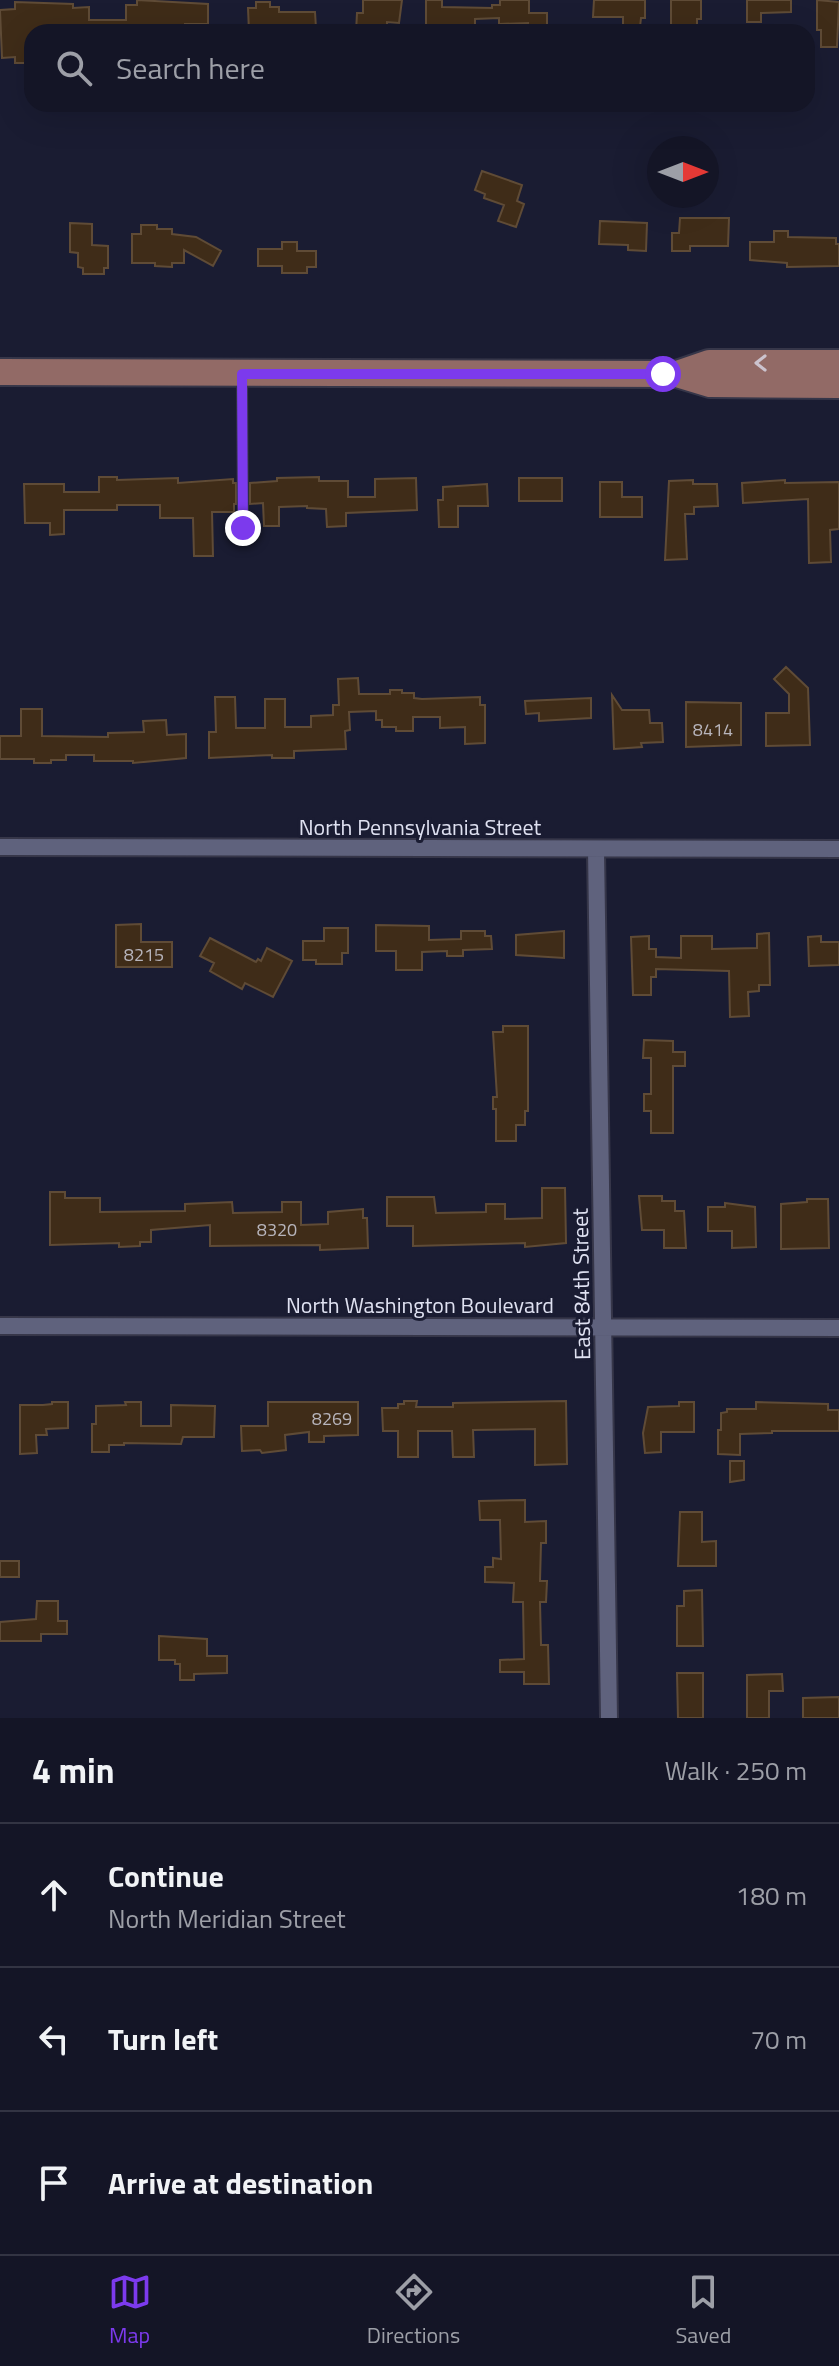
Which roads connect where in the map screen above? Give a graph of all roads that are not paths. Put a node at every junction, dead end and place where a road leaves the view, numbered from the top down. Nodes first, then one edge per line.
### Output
1 (839, 363) edge
2 (0, 372) edge
3 (242, 374) junction
4 (677, 374) junction
5 (839, 385) edge
6 (243, 528) dead end
7 (0, 847) edge
8 (839, 849) edge
9 (596, 850) junction
10 (0, 1326) edge
11 (604, 1328) junction
12 (839, 1328) edge
13 (609, 1718) edge

1 -> 4 main road
2 - 3 main road
3 - 4 main road
3 - 6 lane
4 - 5 main road
7 - 9 street, North Pennsylvania Street
8 - 9 street, North Pennsylvania Street
9 - 11 street, East 84th Street
10 - 11 street, North Washington Boulevard
11 - 12 street, North Washington Boulevard
11 - 13 street, East 84th Street

